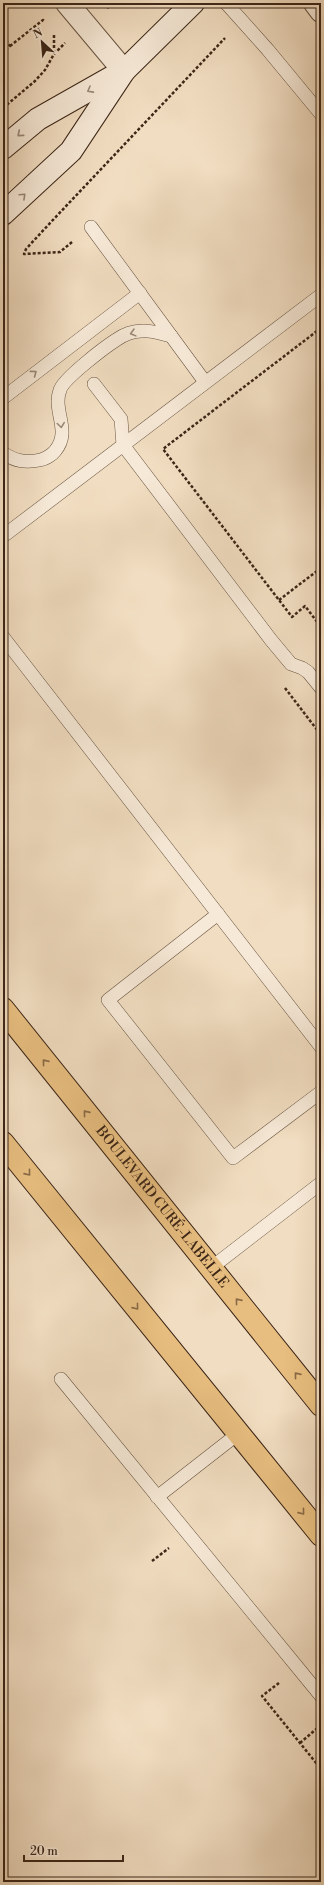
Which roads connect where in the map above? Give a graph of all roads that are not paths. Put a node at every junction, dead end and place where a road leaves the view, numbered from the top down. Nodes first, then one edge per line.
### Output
1 (67, 3) edge
2 (193, 3) edge
3 (226, 3) edge
4 (315, 3) edge
5 (321, 11) edge
6 (124, 70) junction
7 (321, 114) edge
8 (3, 148) edge
9 (3, 214) edge
10 (91, 227) dead end
11 (140, 293) junction
12 (321, 295) edge
13 (171, 336) junction
14 (205, 382) junction
15 (94, 384) dead end
16 (3, 398) edge
17 (123, 444) junction
18 (3, 453) edge
19 (4, 533) edge
20 (3, 638) edge
21 (321, 688) edge
22 (218, 914) junction
23 (3, 1009) edge
24 (321, 1047) edge
25 (321, 1092) edge
26 (5, 1149) edge
27 (321, 1183) edge
28 (211, 1268) junction
29 (61, 1379) dead end
30 (321, 1405) edge
31 (239, 1433) junction
32 (157, 1496) junction
33 (321, 1535) edge
34 (321, 1696) edge

1 - 6 main road
2 - 6 main road
3 - 7 lane
4 - 5 main road
6 -> 8 main road
9 -> 6 main road
10 - 11 lane
11 - 13 lane
16 -> 11 lane
12 - 14 lane
13 - 14 lane
13 -> 18 lane
14 - 17 lane
15 - 17 lane
17 - 19 lane
17 - 21 lane
20 - 22 lane
22 - 24 lane
22 - 25 lane
28 -> 23 main road, BOULEVARD CURÉ-LABELLE
26 -> 31 main road
27 - 28 lane
30 -> 28 main road, BOULEVARD CURÉ-LABELLE
29 - 32 lane
31 - 32 lane
31 -> 33 main road
32 - 34 lane

